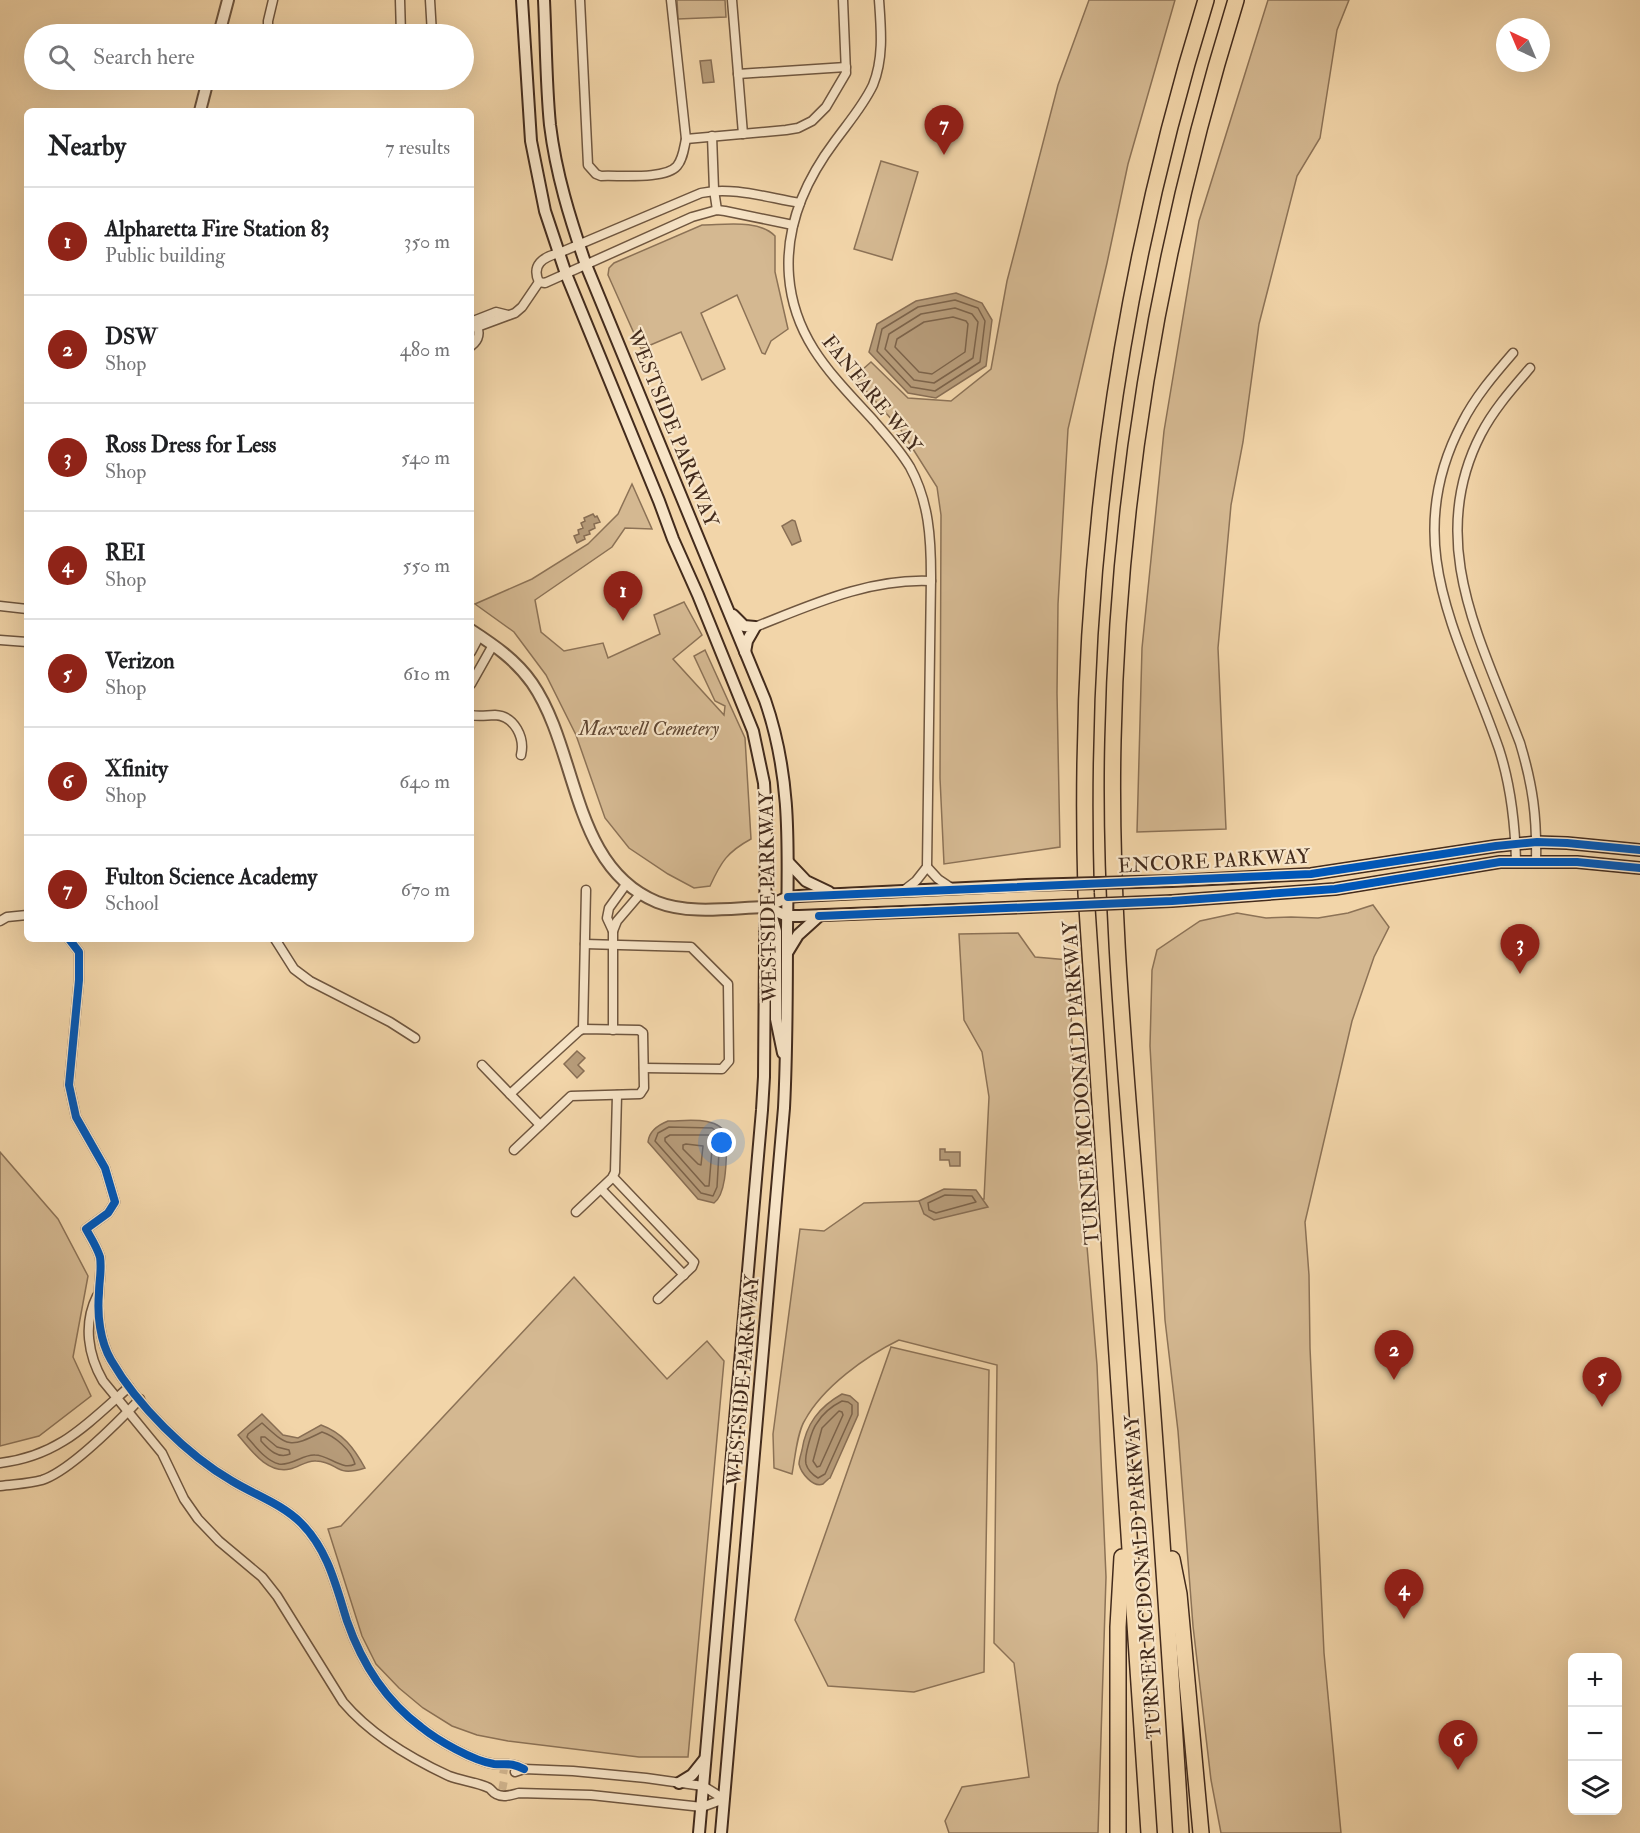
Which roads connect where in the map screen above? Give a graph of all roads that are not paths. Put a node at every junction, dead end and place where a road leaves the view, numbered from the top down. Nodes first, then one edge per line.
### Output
1 (228, 0) edge
2 (400, 0) edge
3 (430, 0) edge
4 (522, 0) edge
5 (544, 0) edge
6 (580, 0) edge
7 (671, 0) edge
8 (732, 0) edge
9 (843, 0) edge
10 (879, 0) edge
11 (1206, 0) edge
12 (1236, 0) edge
13 (270, 1) edge
14 (222, 24) edge
15 (269, 24) edge
16 (400, 24) edge
17 (431, 24) edge
18 (846, 67) junction
19 (738, 74) junction
20 (206, 90) edge
21 (203, 108) edge
22 (743, 134) junction
23 (712, 136) junction
24 (686, 139) junction
25 (714, 190) junction
26 (800, 203) junction
27 (717, 210) junction
28 (793, 225) junction
29 (579, 245) junction
30 (559, 254) junction
31 (586, 265) junction
32 (566, 274) junction
33 (539, 282) junction
34 (474, 323) edge
35 (474, 343) edge
36 (1513, 353) dead end
37 (1530, 368) dead end
38 (931, 581) junction
39 (726, 604) junction
40 (0, 606) edge
41 (24, 609) edge
42 (755, 627) junction
43 (476, 632) edge
44 (0, 640) edge
45 (24, 642) edge
46 (493, 645) junction
47 (745, 652) junction
48 (474, 669) edge
49 (474, 715) edge
50 (521, 755) dead end
51 (1537, 842) junction
52 (1516, 844) junction
53 (1640, 849) edge
54 (1516, 861) junction
55 (788, 862) junction
56 (1536, 862) junction
57 (927, 867) junction
58 (1640, 868) edge
59 (627, 884) junction
60 (953, 889) junction
61 (586, 890) dead end
62 (903, 891) junction
63 (641, 893) junction
64 (832, 894) junction
65 (788, 897) junction
66 (766, 907) junction
67 (24, 915) edge
68 (788, 916) junction
69 (819, 916) junction
70 (0, 921) edge
71 (613, 931) junction
72 (71, 942) edge
73 (277, 942) edge
74 (585, 944) junction
75 (613, 945) junction
76 (787, 953) junction
77 (583, 1029) junction
78 (613, 1030) junction
79 (416, 1038) dead end
80 (786, 1064) junction
81 (482, 1065) dead end
82 (644, 1068) junction
83 (510, 1094) junction
84 (617, 1095) junction
85 (540, 1125) junction
86 (514, 1150) dead end
87 (613, 1177) junction
88 (600, 1189) junction
89 (576, 1212) dead end
90 (684, 1275) junction
91 (99, 1294) junction
92 (658, 1299) dead end
93 (129, 1387) junction
94 (116, 1399) junction
95 (140, 1399) junction
96 (127, 1412) junction
97 (0, 1464) edge
98 (0, 1486) edge
99 (1126, 1506) junction
100 (1161, 1508) junction
101 (706, 1757) junction
102 (679, 1783) junction
103 (499, 1785) tunnel mouth
104 (703, 1786) junction
105 (509, 1787) tunnel mouth
106 (489, 1788) junction
107 (519, 1793) junction
108 (724, 1799) junction
109 (702, 1807) junction
110 (699, 1833) edge
111 (720, 1833) edge
112 (1118, 1833) edge
113 (1149, 1833) edge
114 (1181, 1833) edge
115 (1201, 1833) edge

1 - 14 main road
2 - 16 street
3 - 17 street
4 - 30 main road, WESTSIDE PARKWAY
5 - 29 main road, WESTSIDE PARKWAY
6 - 24 street
7 - 24 street
8 - 19 street
9 - 18 street
10 - 26 street, FANFARE WAY
11 - 99 highway, TURNER MCDONALD PARKWAY
12 - 100 highway, TURNER MCDONALD PARKWAY
13 - 15 street
18 - 19 street
18 - 22 street
19 - 22 street
20 - 21 main road
22 - 23 street
23 - 24 street
23 - 25 street
25 - 26 street
25 - 27 street
25 - 29 street
26 - 28 street, FANFARE WAY
27 - 28 street
27 - 31 street
28 - 38 street, FANFARE WAY
29 - 30 street
29 - 31 main road, WESTSIDE PARKWAY
30 - 32 main road, WESTSIDE PARKWAY
30 - 33 street
31 - 32 street
31 - 39 main road, WESTSIDE PARKWAY
32 - 33 street
32 - 66 main road, WESTSIDE PARKWAY
33 - 34 street
34 - 35 street
36 - 52 street
37 - 51 street
38 - 42 street
38 - 57 street, FANFARE WAY
39 - 42 main road
39 - 47 main road, WESTSIDE PARKWAY
40 - 41 street
42 - 47 main road
43 - 46 main road, ENCORE PARKWAY
44 - 45 street
46 - 48 street
46 - 59 main road, ENCORE PARKWAY
47 - 55 main road, WESTSIDE PARKWAY
49 - 50 street
51 - 52 main road, ENCORE PARKWAY
51 - 53 main road, ENCORE PARKWAY
51 - 56 street
52 - 54 street
52 - 60 main road, ENCORE PARKWAY, bridge
54 - 56 main road, ENCORE PARKWAY
54 - 69 main road, ENCORE PARKWAY, bridge
55 - 64 main road
55 - 65 main road, WESTSIDE PARKWAY
56 - 58 main road, ENCORE PARKWAY
57 - 60 street
57 - 62 street
59 - 63 main road, ENCORE PARKWAY
59 - 71 street
60 - 62 main road, ENCORE PARKWAY
61 - 74 street
62 - 64 main road, ENCORE PARKWAY
63 - 66 main road, ENCORE PARKWAY
63 - 71 street
64 - 65 main road, ENCORE PARKWAY
65 - 66 main road
65 - 68 main road, WESTSIDE PARKWAY
66 - 68 main road, ENCORE PARKWAY
66 - 80 main road
66 - 101 main road, WESTSIDE PARKWAY
67 - 70 street
68 - 69 main road, ENCORE PARKWAY
68 - 76 main road, WESTSIDE PARKWAY
69 - 76 main road
71 - 75 street
72 - 91 street
73 - 79 street
74 - 75 street
74 - 77 street
75 - 78 street
75 - 82 street
76 - 80 main road, WESTSIDE PARKWAY
77 - 78 street
77 - 83 street
78 - 82 street
80 - 108 main road, WESTSIDE PARKWAY
81 - 83 street
82 - 84 street
83 - 85 street
84 - 85 street
84 - 87 street
85 - 86 street
87 - 88 street
87 - 90 street
88 - 89 street
88 - 90 street
90 - 92 street
91 - 93 street
91 - 94 street
93 - 94 street
93 - 95 street
94 - 96 street
94 - 97 street
95 - 96 street
95 - 102 street
96 - 98 street
96 - 106 street
99 - 112 highway
99 - 113 highway, TURNER MCDONALD PARKWAY
100 - 114 highway, TURNER MCDONALD PARKWAY
100 - 115 highway
101 - 102 main road
101 - 104 main road, WESTSIDE PARKWAY
102 - 104 street
103 - 106 street
104 - 108 street
104 - 109 main road, WESTSIDE PARKWAY
105 - 107 street
106 - 107 street
107 - 109 street
108 - 109 street
108 - 111 main road, WESTSIDE PARKWAY
109 - 110 main road, WESTSIDE PARKWAY

